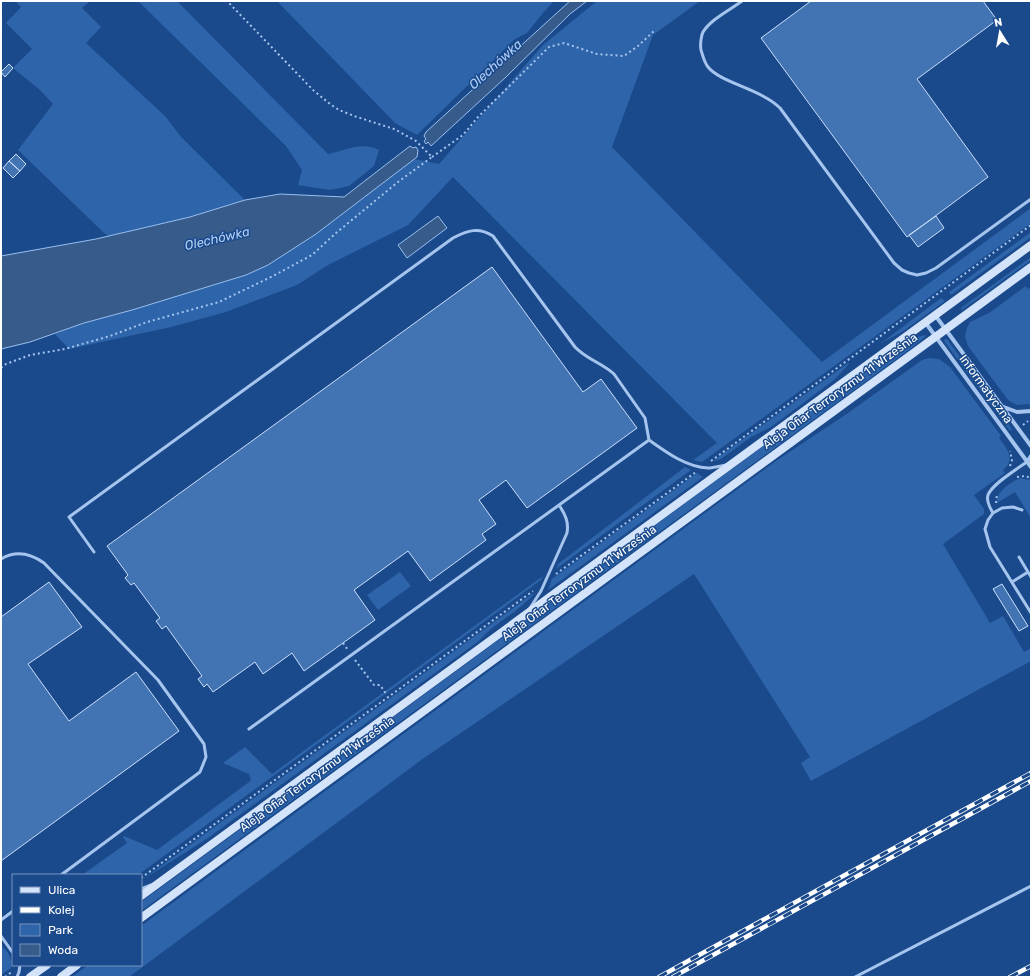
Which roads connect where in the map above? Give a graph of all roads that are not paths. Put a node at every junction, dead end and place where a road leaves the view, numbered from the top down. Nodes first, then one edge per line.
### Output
1 (742, 1) edge
2 (1031, 199) edge
3 (1031, 245) edge
4 (1031, 267) edge
5 (935, 315) junction
6 (925, 322) junction
7 (945, 329) junction
8 (935, 336) junction
9 (1000, 406) junction
10 (1031, 411) edge
11 (649, 440) junction
12 (1031, 446) edge
13 (1031, 456) edge
14 (1029, 461) edge
15 (732, 464) junction
16 (1031, 467) edge
17 (559, 505) junction
18 (1022, 510) dead end
19 (993, 513) junction
20 (94, 552) dead end
21 (1019, 557) dead end
22 (1, 559) edge
23 (1028, 572) junction
24 (1031, 577) edge
25 (1012, 582) junction
26 (1031, 613) edge
27 (526, 614) junction
28 (249, 729) dead end
29 (62, 874) edge
30 (167, 877) junction
31 (1031, 886) edge
32 (142, 888) edge
33 (142, 895) edge
34 (12, 912) edge
35 (142, 917) edge
36 (1, 920) edge
37 (1, 936) edge
38 (12, 952) edge
39 (20, 966) edge
40 (46, 966) edge
41 (76, 966) edge
42 (17, 977) edge
43 (30, 977) edge
44 (61, 977) edge
45 (856, 977) edge

1 - 2 lane
3 - 5 street, Aleja Ofiar Terroryzmu 11 Września
4 - 7 street, Aleja Ofiar Terroryzmu 11 Września
5 - 6 street, Aleja Ofiar Terroryzmu 11 Września
5 - 7 street, Informatyczna
6 - 8 street, Informatyczna
6 - 15 street, Aleja Ofiar Terroryzmu 11 Września
7 - 8 street, Aleja Ofiar Terroryzmu 11 Września
7 - 9 street, Informatyczna
8 - 14 street, Informatyczna
8 - 35 street, Aleja Ofiar Terroryzmu 11 Września
9 - 10 street
9 - 12 street, Informatyczna
11 - 15 lane
11 - 17 lane
11 - 20 lane
13 - 14 street
14 - 16 street, Informatyczna
14 - 19 lane
15 - 27 street, Aleja Ofiar Terroryzmu 11 Września
17 - 27 lane
17 - 28 lane
18 - 19 lane
19 - 25 lane
21 - 23 lane
22 - 29 lane
23 - 24 lane
23 - 25 lane
25 - 26 lane
27 - 30 street, Aleja Ofiar Terroryzmu 11 Września
30 - 32 lane
30 - 33 street, Aleja Ofiar Terroryzmu 11 Września
31 - 45 lane
34 - 36 lane
37 - 38 lane
39 - 42 lane
40 - 43 street
41 - 44 street

